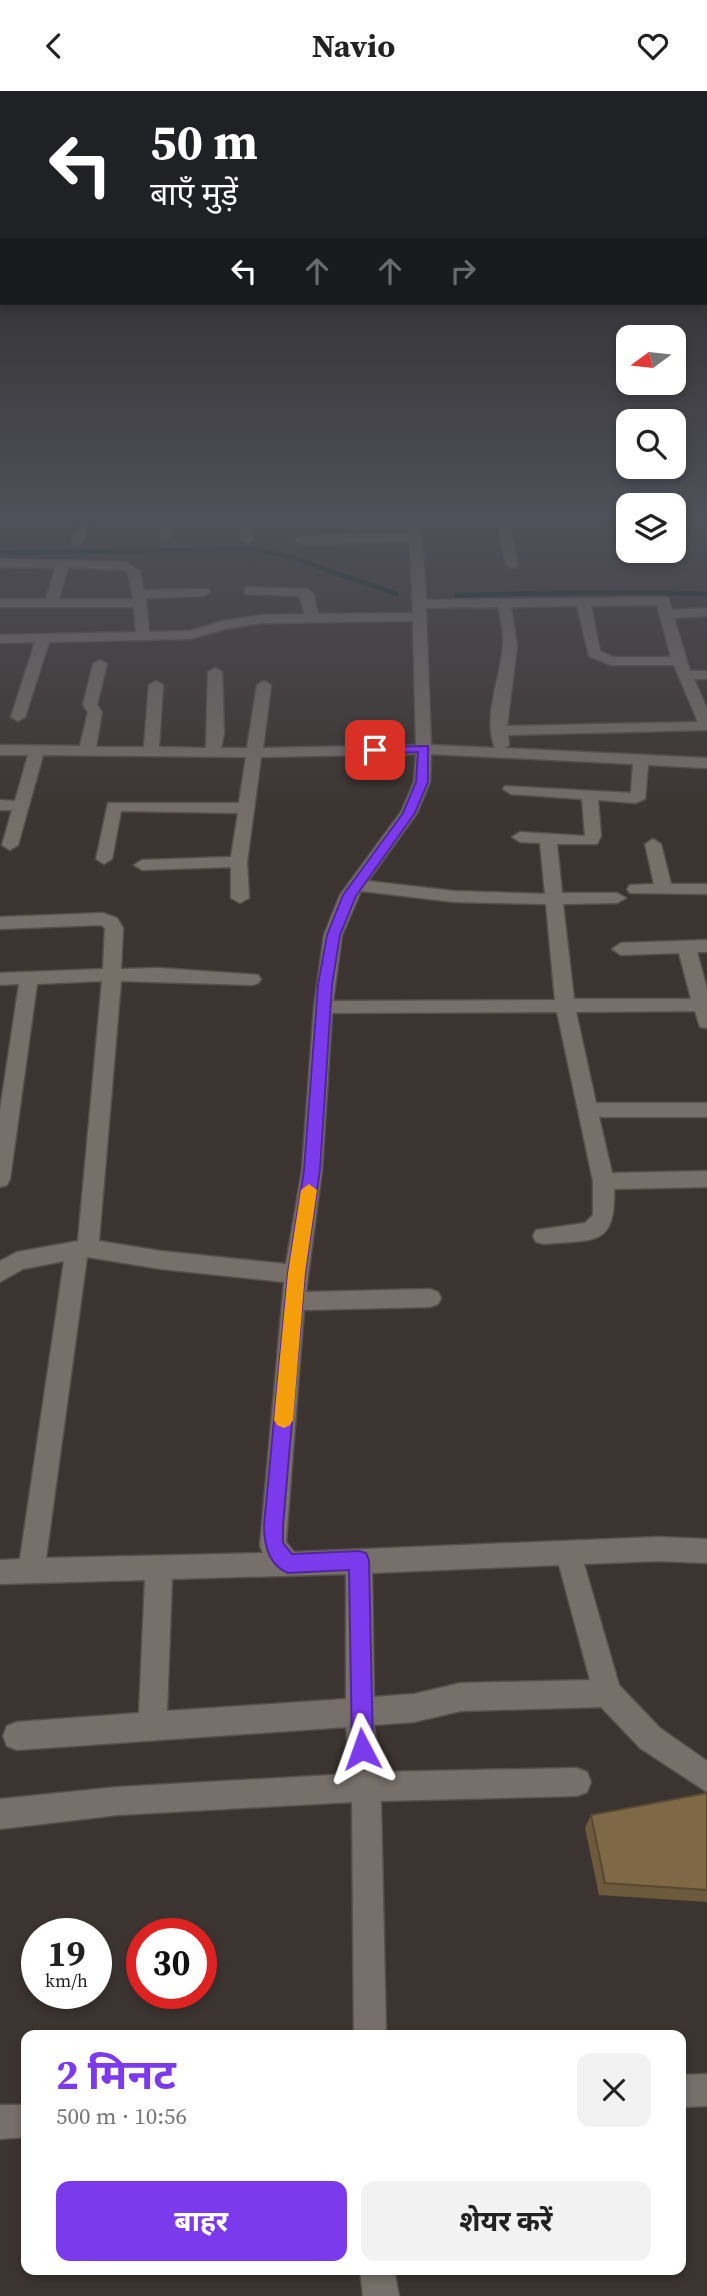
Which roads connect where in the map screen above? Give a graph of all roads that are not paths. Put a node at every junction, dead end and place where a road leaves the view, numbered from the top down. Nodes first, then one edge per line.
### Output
1 (142, 622) edge
2 (239, 622) edge
3 (420, 622) edge
4 (508, 622) edge
5 (587, 622) edge
6 (668, 622) edge
7 (143, 636) junction
8 (44, 637) junction
9 (0, 639) edge
10 (100, 664) dead end
11 (681, 668) junction
12 (215, 671) dead end
13 (707, 675) edge
14 (156, 685) dead end
15 (264, 685) dead end
16 (18, 717) dead end
17 (707, 726) edge
18 (499, 731) junction
19 (424, 749) junction
20 (0, 750) edge
21 (37, 750) junction
22 (87, 751) junction
23 (151, 751) junction
24 (214, 752) junction
25 (502, 752) junction
26 (254, 753) junction
27 (641, 760) junction
28 (707, 764) edge
29 (511, 789) dead end
30 (590, 795) junction
31 (0, 805) edge
32 (21, 806) junction
33 (247, 808) junction
34 (520, 837) dead end
35 (548, 839) junction
36 (653, 844) dead end
37 (10, 845) dead end
38 (104, 859) dead end
39 (239, 862) junction
40 (142, 865) dead end
41 (357, 884) junction
42 (636, 889) dead end
43 (664, 889) junction
44 (707, 889) edge
45 (240, 898) dead end
46 (617, 898) dead end
47 (553, 899) junction
48 (0, 923) edge
49 (687, 946) junction
50 (707, 946) edge
51 (621, 949) dead end
52 (112, 975) junction
53 (29, 978) junction
54 (0, 979) edge
55 (252, 979) dead end
56 (565, 1006) junction
57 (323, 1007) junction
58 (705, 1010) edge
59 (590, 1110) junction
60 (707, 1110) edge
61 (0, 1179) edge
62 (707, 1179) edge
63 (603, 1181) junction
64 (544, 1236) dead end
65 (83, 1249) junction
66 (6, 1265) edge
67 (296, 1273) junction
68 (430, 1298) dead end
69 (295, 1301) junction
70 (707, 1551) edge
71 (568, 1552) junction
72 (359, 1560) junction
73 (288, 1564) junction
74 (159, 1568) junction
75 (32, 1571) junction
76 (0, 1572) edge
77 (607, 1693) junction
78 (360, 1711) junction
79 (152, 1726) junction
80 (18, 1736) dead end
81 (707, 1778) edge
82 (577, 1782) dead end
83 (366, 1787) junction
84 (0, 1814) edge
85 (370, 2030) edge
86 (707, 2090) edge
87 (686, 2091) edge
88 (21, 2121) edge
89 (0, 2122) edge
90 (378, 2275) edge
91 (381, 2296) edge

1 - 7 street
2 - 7 street
3 - 19 street
4 - 18 street
5 - 11 street
6 - 11 street
7 - 8 street
8 - 9 street
8 - 16 street
10 - 22 street
11 - 13 street
11 - 17 street
12 - 24 street
14 - 23 street
15 - 26 street
17 - 18 street
18 - 25 street
19 - 25 street
19 - 26 street
19 - 41 street
20 - 21 street
21 - 22 street
21 - 32 street
22 - 23 street
23 - 24 street
24 - 26 street
25 - 27 street
26 - 33 street
27 - 28 street
27 - 30 street
29 - 30 street
30 - 35 street
31 - 32 street
32 - 37 street
33 - 38 street
33 - 39 street
34 - 35 street
35 - 47 street
36 - 43 street
39 - 40 street
39 - 45 street
41 - 47 street
41 - 57 street
42 - 43 street
43 - 44 street
46 - 47 street
47 - 56 street
48 - 52 street
49 - 50 street
49 - 51 street
49 - 58 street
52 - 53 street
52 - 55 street
52 - 65 street
53 - 54 street
53 - 61 street
56 - 57 street
56 - 58 street
56 - 59 street
57 - 67 street
59 - 60 street
59 - 63 street
62 - 63 street
63 - 64 street
65 - 66 street
65 - 67 street
65 - 75 street
67 - 69 street
68 - 69 street
69 - 73 street
70 - 71 street
71 - 72 street
71 - 77 street
72 - 73 street
72 - 78 street
73 - 74 street
74 - 75 street
74 - 79 street
75 - 76 street
77 - 78 street
77 - 81 street
78 - 79 street
78 - 83 street
79 - 80 street
82 - 83 street
83 - 84 street
83 - 85 street
86 - 87 street
88 - 89 street
90 - 91 street

